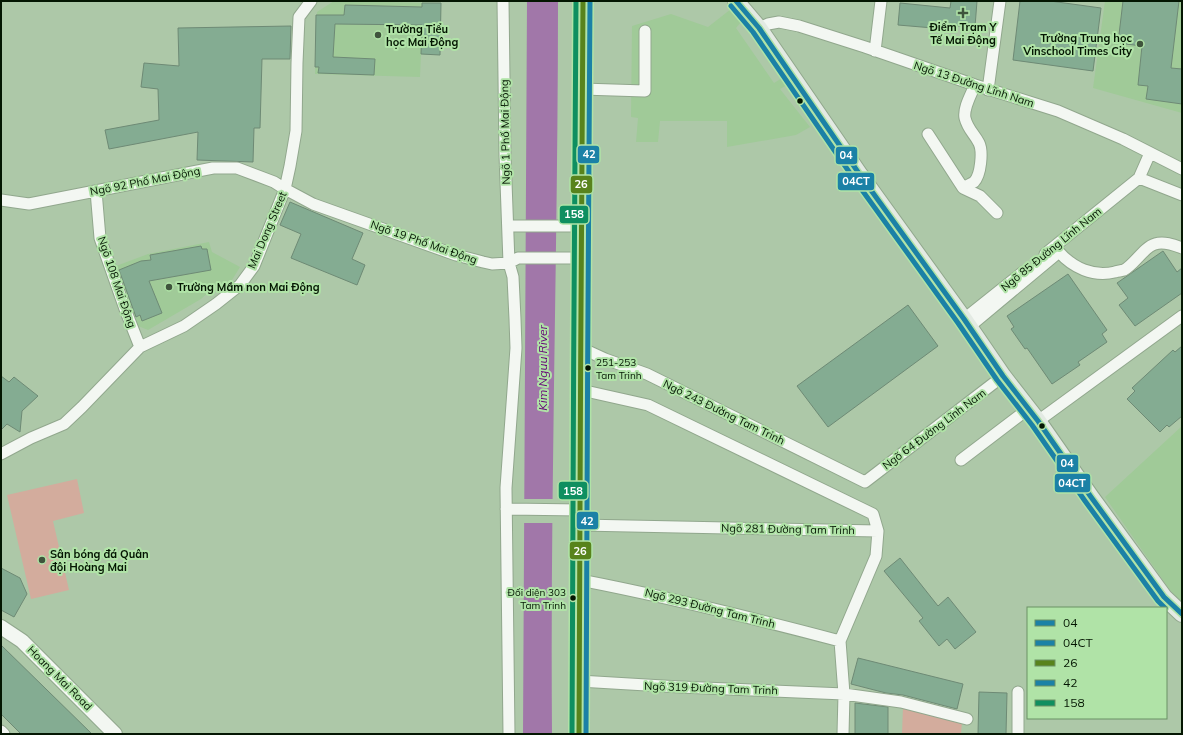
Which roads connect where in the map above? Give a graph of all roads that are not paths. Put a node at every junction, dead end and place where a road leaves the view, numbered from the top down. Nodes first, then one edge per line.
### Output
1 (311, 1) edge
2 (503, 1) edge
3 (584, 1) edge
4 (736, 1) edge
5 (881, 1) edge
6 (1000, 1) edge
7 (759, 28) junction
8 (645, 31) dead end
9 (875, 51) junction
10 (975, 85) junction
11 (582, 89) junction
12 (988, 90) junction
13 (928, 134) dead end
14 (1150, 153) junction
15 (1182, 169) edge
16 (1139, 178) junction
17 (963, 188) junction
18 (285, 189) junction
19 (96, 191) junction
20 (1182, 195) edge
21 (1, 200) edge
22 (997, 213) dead end
23 (508, 226) junction
24 (574, 226) junction
25 (1182, 248) edge
26 (573, 258) junction
27 (509, 263) junction
28 (1182, 316) edge
29 (966, 323) junction
30 (140, 347) junction
31 (581, 348) junction
32 (1003, 376) junction
33 (581, 390) junction
34 (1028, 409) junction
35 (1038, 422) junction
36 (1, 454) edge
37 (961, 460) dead end
38 (865, 482) joint
39 (506, 509) junction
40 (581, 518) junction
41 (878, 531) junction
42 (580, 580) junction
43 (1182, 614) edge
44 (1, 627) edge
45 (840, 641) junction
46 (579, 681) junction
47 (1018, 692) dead end
48 (844, 694) junction
49 (967, 719) dead end
50 (1, 731) edge
51 (4, 734) edge
52 (115, 734) edge
53 (509, 734) edge
54 (579, 734) edge
55 (843, 734) edge
56 (1018, 734) edge

1 - 18 street, Mai Dong Street
2 - 23 street, Ngõ 1 Phố Mai Động
3 - 11 main road
4 - 7 main road
5 - 9 street
6 - 12 street
7 - 9 street, Ngõ 13 Đường Lĩnh Nam
7 - 29 main road
8 - 11 street
9 - 10 street, Ngõ 13 Đường Lĩnh Nam
10 - 12 street, Ngõ 13 Đường Lĩnh Nam
10 - 17 street
11 - 24 main road
12 - 14 street, Ngõ 13 Đường Lĩnh Nam
13 - 17 street
14 - 15 street, Ngõ 13 Đường Lĩnh Nam
14 - 16 street, Ngõ 85 Đường Lĩnh Nam
16 - 20 street
16 - 29 street, Ngõ 85 Đường Lĩnh Nam
17 - 22 street
18 - 19 street, Ngõ 92 Phố Mai Động
18 - 27 street, Ngõ 19 Phố Mai Động
18 - 30 street, Mai Dong Street
19 - 21 street, Ngõ 92 Phố Mai Động
19 - 30 street, Ngõ 108 Mai Động
23 - 24 street
23 - 27 street, Ngõ 1 Phố Mai Động
24 - 26 main road
25 - 29 street
26 - 27 street, Ngõ 19 Phố Mai Động
26 - 31 main road
27 - 39 street
28 - 35 street
29 - 32 main road
30 - 36 street, Mai Dong Street
31 - 33 main road
31 - 38 street, Ngõ 243 Đường Tam Trinh
32 - 34 main road
32 - 38 street, Ngõ 64 Đường Lĩnh Nam
33 - 40 main road
33 - 41 street
34 - 35 main road
34 - 37 street
35 - 43 main road
39 - 40 street, Ngõ 281 Đường Tam Trinh
39 - 53 street
40 - 41 street, Ngõ 281 Đường Tam Trinh
40 - 42 main road
41 - 45 street
42 - 45 street, Ngõ 293 Đường Tam Trinh
42 - 46 main road
44 - 52 street, Hoang Mai Road
45 - 48 street
46 - 48 street, Ngõ 319 Đường Tam Trinh
46 - 54 main road
47 - 56 street
48 - 49 street, Ngõ 319 Đường Tam Trinh
48 - 55 street
50 - 51 street

